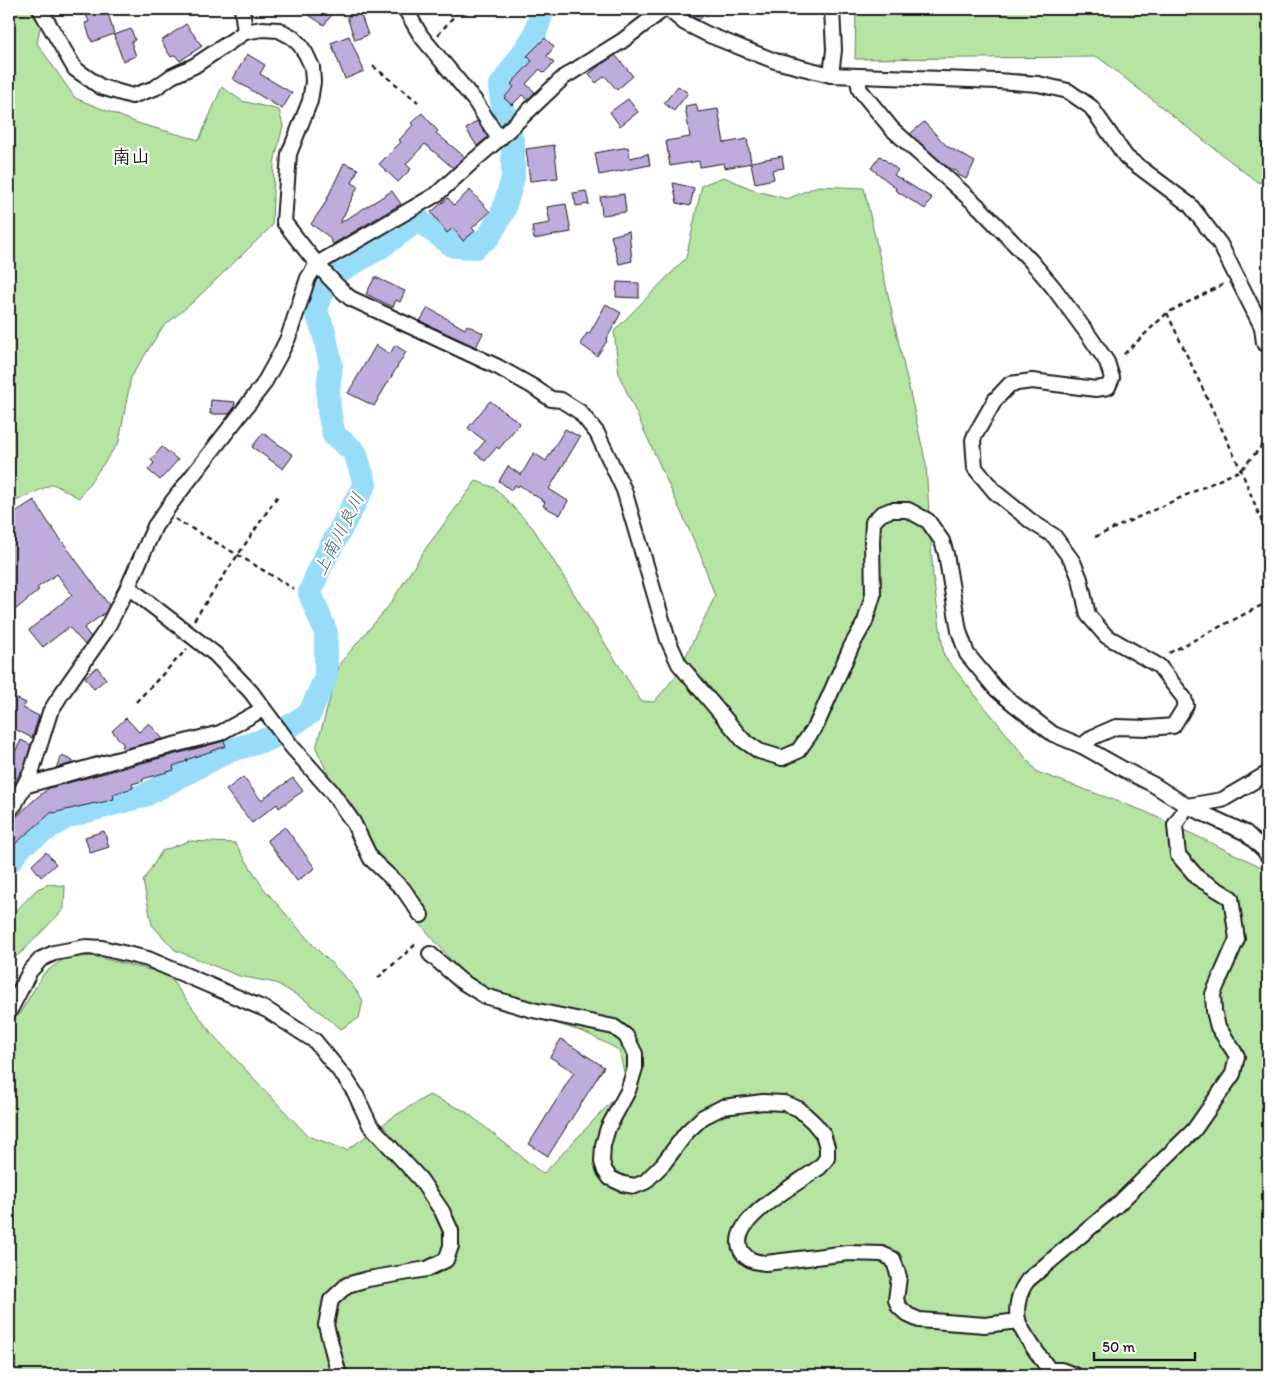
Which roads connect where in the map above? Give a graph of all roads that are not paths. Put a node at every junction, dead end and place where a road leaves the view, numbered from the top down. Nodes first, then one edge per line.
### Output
1 (40, 9) edge
2 (242, 9) edge
3 (408, 9) edge
4 (664, 9) edge
5 (668, 9) edge
6 (832, 9) edge
7 (245, 32) junction
8 (831, 75) junction
9 (857, 76) junction
10 (500, 139) junction
11 (321, 268) junction
12 (1268, 344) edge
13 (128, 587) junction
14 (263, 709) junction
15 (1082, 746) junction
16 (1268, 773) edge
17 (24, 786) junction
18 (1187, 806) junction
19 (9, 811) edge
20 (1268, 856) edge
21 (421, 915) dead end
22 (430, 954) dead end
23 (9, 1012) edge
24 (1018, 1321) junction
25 (1052, 1373) edge
26 (340, 1375) edge
27 (1074, 1375) edge

1 - 7 street
2 - 7 street
3 - 10 street
4 - 10 street
5 - 8 street
6 - 8 street
7 - 11 street
8 - 9 street
9 - 12 street
9 - 15 street
10 - 11 street
11 - 13 street
11 - 15 street
13 - 14 street
13 - 17 street
14 - 17 street
14 - 21 street
15 - 18 street
16 - 18 street
17 - 19 street
18 - 20 street
18 - 24 street
22 - 24 street
23 - 26 street
24 - 25 street
25 - 27 street

